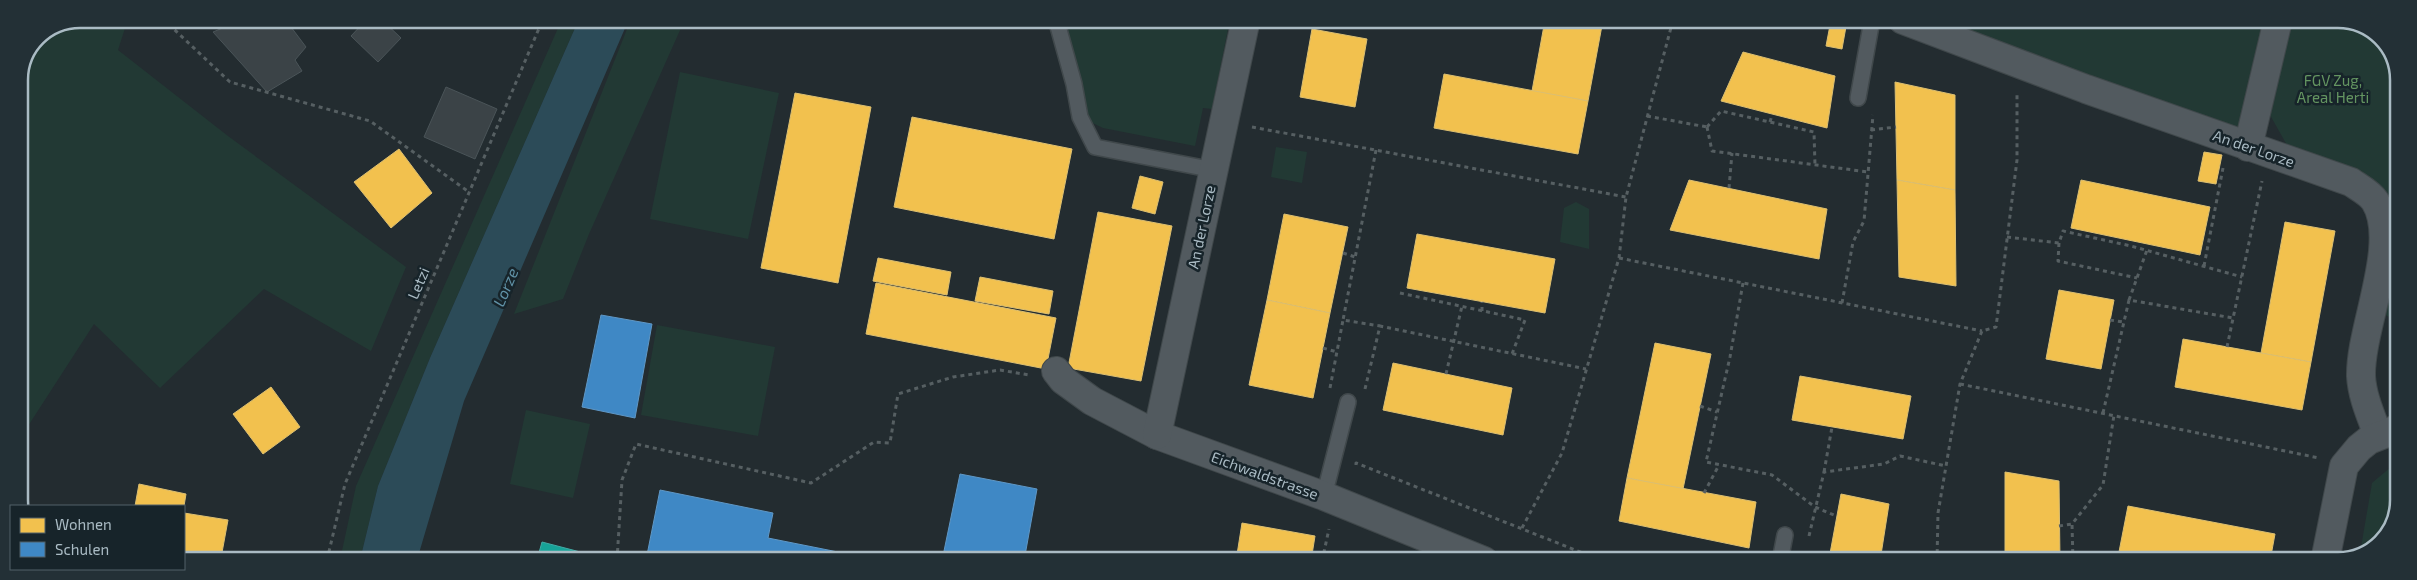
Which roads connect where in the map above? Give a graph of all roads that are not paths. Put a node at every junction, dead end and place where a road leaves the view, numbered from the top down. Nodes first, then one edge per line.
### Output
1 (1058, 28) edge
2 (1244, 28) edge
3 (1871, 28) edge
4 (1925, 28) edge
5 (2276, 28) edge
6 (1858, 98) dead end
7 (2248, 147) junction
8 (1214, 170) junction
9 (1059, 376) road end
10 (1348, 402) dead end
11 (2387, 432) edge
12 (1157, 435) junction
13 (1333, 508) junction
14 (1785, 535) dead end
15 (1458, 552) edge
16 (1782, 552) edge
17 (2327, 552) edge

1 - 8 lane
2 - 8 street, An der Lorze
3 - 6 lane
4 - 7 street, An der Lorze
5 - 7 street
7 - 11 street, An der Lorze
8 - 12 street, An der Lorze
9 - 12 street, Eichwaldstrasse
10 - 13 lane
11 - 17 street
12 - 13 street, Eichwaldstrasse
13 - 15 street, Eichwaldstrasse
14 - 16 lane

